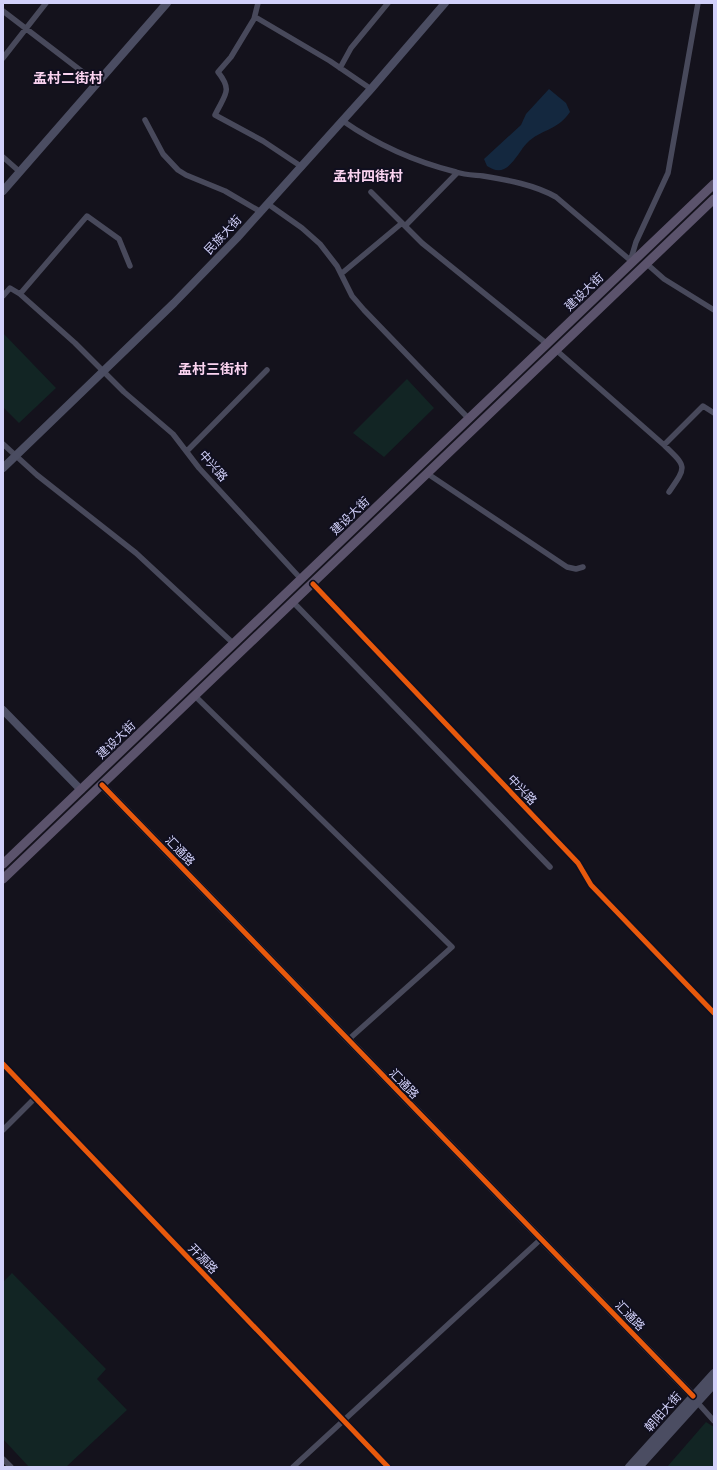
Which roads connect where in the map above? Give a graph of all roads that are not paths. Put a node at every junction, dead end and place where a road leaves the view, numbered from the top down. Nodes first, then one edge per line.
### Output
1 (46, 3) edge
2 (167, 3) edge
3 (258, 3) edge
4 (388, 3) edge
5 (445, 3) edge
6 (698, 3) edge
7 (3, 10) edge
8 (254, 19) junction
9 (26, 28) junction
10 (3, 58) edge
11 (340, 68) junction
12 (97, 83) junction
13 (371, 89) junction
14 (145, 120) dead end
15 (343, 121) junction
16 (3, 157) edge
17 (302, 167) junction
18 (20, 172) junction
19 (458, 173) junction
20 (714, 184) edge
21 (3, 191) edge
22 (371, 192) dead end
23 (714, 199) edge
24 (268, 204) junction
25 (261, 212) junction
26 (404, 225) junction
27 (629, 263) junction
28 (647, 264) junction
29 (130, 266) dead end
30 (341, 274) junction
31 (20, 294) junction
32 (3, 296) edge
33 (714, 310) edge
34 (547, 344) junction
35 (556, 350) junction
36 (267, 370) dead end
37 (103, 372) junction
38 (714, 413) edge
39 (469, 419) junction
40 (3, 444) edge
41 (664, 445) junction
42 (187, 452) junction
43 (16, 456) junction
44 (3, 468) edge
45 (428, 474) junction
46 (669, 492) dead end
47 (583, 567) dead end
48 (302, 579) junction
49 (313, 584) junction
50 (293, 602) junction
51 (234, 644) junction
52 (195, 696) junction
53 (3, 710) edge
54 (102, 785) junction
55 (81, 790) junction
56 (3, 864) edge
57 (550, 867) dead end
58 (3, 879) edge
59 (714, 1013) edge
60 (348, 1040) junction
61 (3, 1064) edge
62 (35, 1098) junction
63 (3, 1130) edge
64 (541, 1239) junction
65 (714, 1373) edge
66 (714, 1384) edge
67 (695, 1399) junction
68 (344, 1420) junction
69 (714, 1420) edge
70 (3, 1459) edge
71 (11, 1467) edge
72 (293, 1467) edge
73 (388, 1467) edge
74 (629, 1467) edge
75 (639, 1467) edge

1 - 9 street
2 - 12 street
3 - 8 street
4 - 11 street
5 - 13 street, 民族大街
6 - 27 street
7 - 9 street
8 - 11 street
8 - 17 street
9 - 10 street
9 - 12 street
11 - 13 street
12 - 18 street
13 - 15 street, 民族大街
14 - 25 street
15 - 17 street, 民族大街
15 - 19 street
16 - 18 street
17 - 24 street, 民族大街
18 - 21 street
19 - 26 street
19 - 27 street
20 - 27 main road, 建设大街
22 - 26 street
23 - 28 main road, 建设大街
24 - 25 street, 民族大街
24 - 30 street
25 - 37 street, 民族大街
26 - 30 street
26 - 34 street
27 - 34 main road, 建设大街
28 - 33 street
28 - 35 main road, 建设大街
29 - 31 street
30 - 39 street
31 - 32 street
31 - 37 street, 中兴路
34 - 39 main road, 建设大街
35 - 41 street
35 - 45 main road, 建设大街
36 - 42 street
37 - 42 street, 中兴路
37 - 43 street, 民族大街
38 - 41 street
39 - 48 main road, 建设大街
40 - 43 street
41 - 46 street
42 - 48 street, 中兴路
43 - 44 street, 民族大街
43 - 51 street
45 - 47 street
45 - 49 main road, 建设大街
48 - 51 main road, 建设大街
49 - 50 main road, 建设大街
49 - 59 street, 中兴路
50 - 52 main road, 建设大街
50 - 57 street
51 - 55 main road, 建设大街
52 - 54 main road, 建设大街
52 - 60 street
53 - 55 street
54 - 58 main road, 建设大街
54 - 60 street, 汇通路
55 - 56 main road, 建设大街
60 - 64 street, 汇通路
61 - 62 street, 开源路
62 - 63 street
62 - 68 street, 开源路
64 - 67 street, 汇通路
64 - 68 street
65 - 67 street, 朝阳大街
66 - 67 street, 朝阳大街
67 - 69 street
67 - 74 street, 朝阳大街
67 - 75 street, 朝阳大街
68 - 72 street
68 - 73 street, 开源路
70 - 71 street

